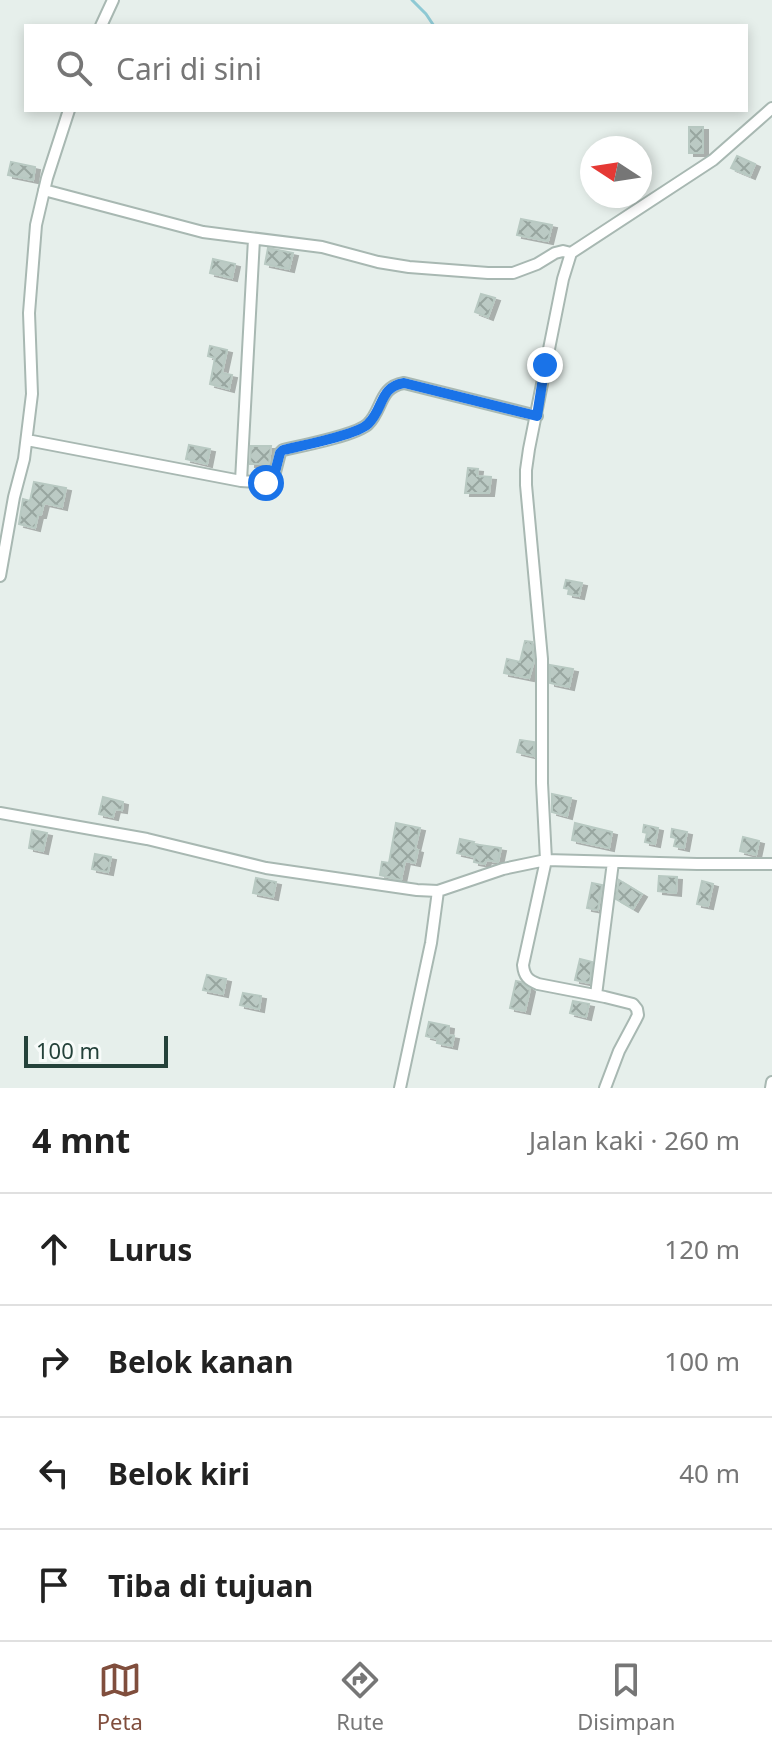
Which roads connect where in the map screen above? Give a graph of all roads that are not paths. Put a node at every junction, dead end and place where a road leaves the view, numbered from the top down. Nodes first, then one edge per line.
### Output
1 (113, 0) edge
2 (102, 24) edge
3 (772, 108) edge
4 (68, 112) edge
5 (44, 190) junction
6 (254, 239) junction
7 (571, 253) junction
8 (537, 416) junction
9 (27, 440) junction
10 (241, 481) junction
11 (0, 576) edge
12 (0, 813) edge
13 (546, 860) junction
14 (613, 862) junction
15 (772, 864) edge
16 (438, 891) junction
17 (596, 995) junction
18 (772, 1082) edge
19 (400, 1088) edge
20 (605, 1088) edge
21 (771, 1088) edge

1 - 2 street
3 - 7 street
4 - 5 street
5 - 6 street
5 - 9 street
6 - 7 street
6 - 10 street
7 - 8 street
8 - 10 street
8 - 13 street
9 - 10 street
9 - 11 street
12 - 16 street
13 - 14 street
13 - 16 street
13 - 17 street
14 - 15 street
14 - 17 street
16 - 19 street
17 - 20 street
18 - 21 street

